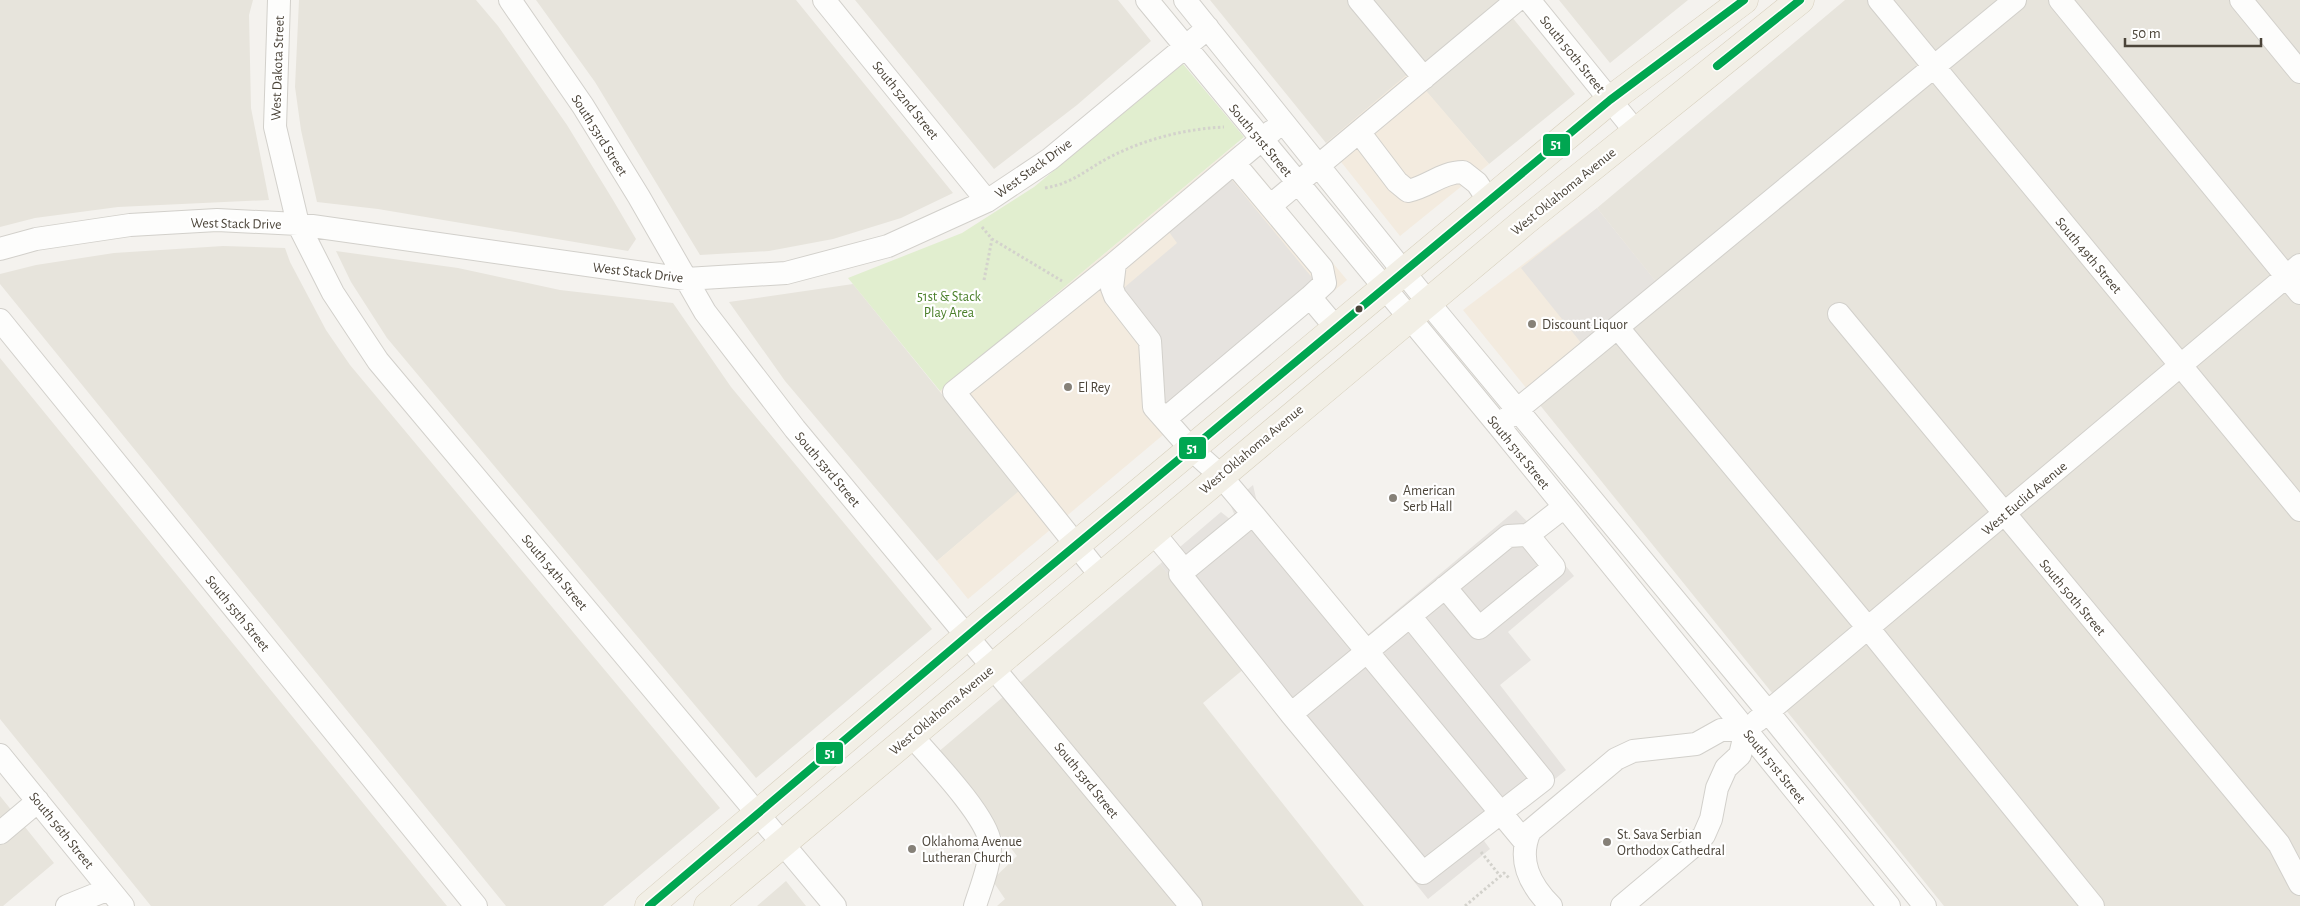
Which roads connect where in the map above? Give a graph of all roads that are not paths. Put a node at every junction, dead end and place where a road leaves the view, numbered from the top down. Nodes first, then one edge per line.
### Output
1 (280, 0) edge
2 (510, 0) edge
3 (824, 0) edge
4 (1147, 0) edge
5 (1185, 0) edge
6 (1359, 0) edge
7 (1517, 0) edge
8 (1529, 0) edge
9 (1744, 0) edge
10 (1800, 0) edge
11 (1879, 0) edge
12 (2014, 0) edge
13 (2060, 0) edge
14 (2242, 0) edge
15 (1208, 28) junction
16 (1185, 48) junction
17 (1933, 67) junction
18 (2300, 72) edge
19 (1424, 78) junction
20 (1610, 100) junction
21 (1283, 122) junction
22 (1577, 128) junction
23 (1359, 132) junction
24 (1636, 132) junction
25 (1261, 140) junction
26 (1234, 163) junction
27 (1318, 166) junction
28 (1298, 184) junction
29 (1489, 200) junction
30 (987, 201) junction
31 (1270, 206) junction
32 (1524, 222) junction
33 (298, 224) junction
34 (0, 249) edge
35 (1115, 263) junction
36 (2296, 278) edge
37 (686, 279) junction
38 (1394, 280) junction
39 (1310, 297) junction
40 (1419, 310) junction
41 (1839, 314) dead end
42 (0, 320) edge
43 (1336, 328) junction
44 (1618, 328) junction
45 (2180, 366) junction
46 (1518, 410) junction
47 (1165, 419) junction
48 (1498, 425) junction
49 (1191, 449) junction
50 (1220, 476) junction
51 (1564, 506) junction
52 (2300, 510) edge
53 (1253, 514) junction
54 (2004, 515) junction
55 (1153, 532) junction
56 (1528, 535) junction
57 (1076, 546) junction
58 (1184, 570) junction
59 (1101, 576) junction
60 (1445, 587) junction
61 (1410, 616) junction
62 (1868, 628) junction
63 (968, 635) junction
64 (1366, 652) junction
65 (993, 666) junction
66 (1768, 712) junction
67 (1291, 714) junction
68 (1746, 730) junction
69 (912, 735) junction
70 (0, 755) edge
71 (38, 801) junction
72 (1500, 813) junction
73 (758, 814) junction
74 (0, 833) edge
75 (1525, 842) junction
76 (782, 844) junction
77 (2300, 884) edge
78 (109, 889) junction
79 (66, 906) edge
80 (123, 906) edge
81 (476, 906) edge
82 (649, 906) edge
83 (708, 906) edge
84 (835, 906) edge
85 (975, 906) edge
86 (1191, 906) edge
87 (1551, 906) edge
88 (1622, 906) edge
89 (1889, 906) edge
90 (1925, 906) edge
91 (2093, 906) edge

1 - 33 street, West Dakota Street
2 - 37 street, South 53rd Street
3 - 30 street, South 52nd Street
4 - 16 street, South 51st Street
5 - 15 street, South 51st Street
6 - 19 street
7 - 19 street
8 - 20 street, South 50th Street
9 - 20 main road
10 - 24 main road, West Oklahoma Avenue
11 - 17 street, South 49th Street
12 - 17 street
13 - 36 street
14 - 18 street
15 - 16 street, West Stack Drive
15 - 21 street, South 51st Street
16 - 25 street, South 51st Street
16 - 30 street, West Stack Drive
17 - 44 street
17 - 45 street, South 49th Street
19 - 23 street
20 - 22 main road
20 - 24 street, South 50th Street
21 - 25 street
21 - 27 street, South 51st Street
22 - 29 main road
22 - 32 main road
23 - 27 street
23 - 29 street
24 - 32 main road, West Oklahoma Avenue
25 - 26 street
25 - 28 street, South 51st Street
26 - 31 street
26 - 35 street
27 - 28 street
27 - 38 street, South 51st Street
28 - 31 street
28 - 38 street, South 51st Street
29 - 38 main road
30 - 37 street, West Stack Drive
31 - 39 street
32 - 40 main road, West Oklahoma Avenue
33 - 34 street, West Stack Drive
33 - 37 street, West Stack Drive
33 - 73 street, South 54th Street
35 - 47 street
35 - 57 street
36 - 45 street, West Euclid Avenue
37 - 63 street, South 53rd Street
38 - 40 street, South 51st Street
38 - 43 main road
39 - 43 street
39 - 47 street
40 - 46 street, South 51st Street
40 - 48 street, South 51st Street
40 - 50 main road, West Oklahoma Avenue
41 - 54 street, South 50th Street
42 - 81 street, South 55th Street
43 - 49 main road
44 - 46 street
44 - 62 street
45 - 52 street, South 49th Street
45 - 54 street, West Euclid Avenue
46 - 48 street
46 - 66 street, South 51st Street
47 - 49 street
48 - 51 street, South 51st Street
49 - 50 street
49 - 57 main road
50 - 53 street
50 - 55 main road, West Oklahoma Avenue
51 - 56 street
51 - 68 street, South 51st Street
53 - 58 street
53 - 64 street
54 - 62 street, West Euclid Avenue
54 - 77 street, South 50th Street
55 - 58 street
55 - 59 main road, West Oklahoma Avenue
56 - 60 street
56 - 60 street
57 - 59 street
57 - 63 main road
58 - 67 street
59 - 65 main road, West Oklahoma Avenue
60 - 61 street
61 - 64 street
61 - 72 street
62 - 66 street, West Euclid Avenue
62 - 91 street
63 - 65 street, South 53rd Street
63 - 73 main road
64 - 67 street
64 - 72 street
65 - 69 main road, West Oklahoma Avenue
65 - 86 street, South 53rd Street
66 - 68 street, West Euclid Avenue
66 - 90 street, South 51st Street
67 - 72 street
68 - 75 street
68 - 88 street
68 - 89 street, South 51st Street
69 - 76 main road, West Oklahoma Avenue
69 - 85 street
70 - 71 street, South 56th Street
71 - 74 street
71 - 78 street, South 56th Street
72 - 75 street
73 - 76 street, South 54th Street
73 - 82 main road
75 - 87 street
76 - 83 main road, West Oklahoma Avenue
76 - 84 street, South 54th Street
78 - 79 street
78 - 80 street, South 56th Street

